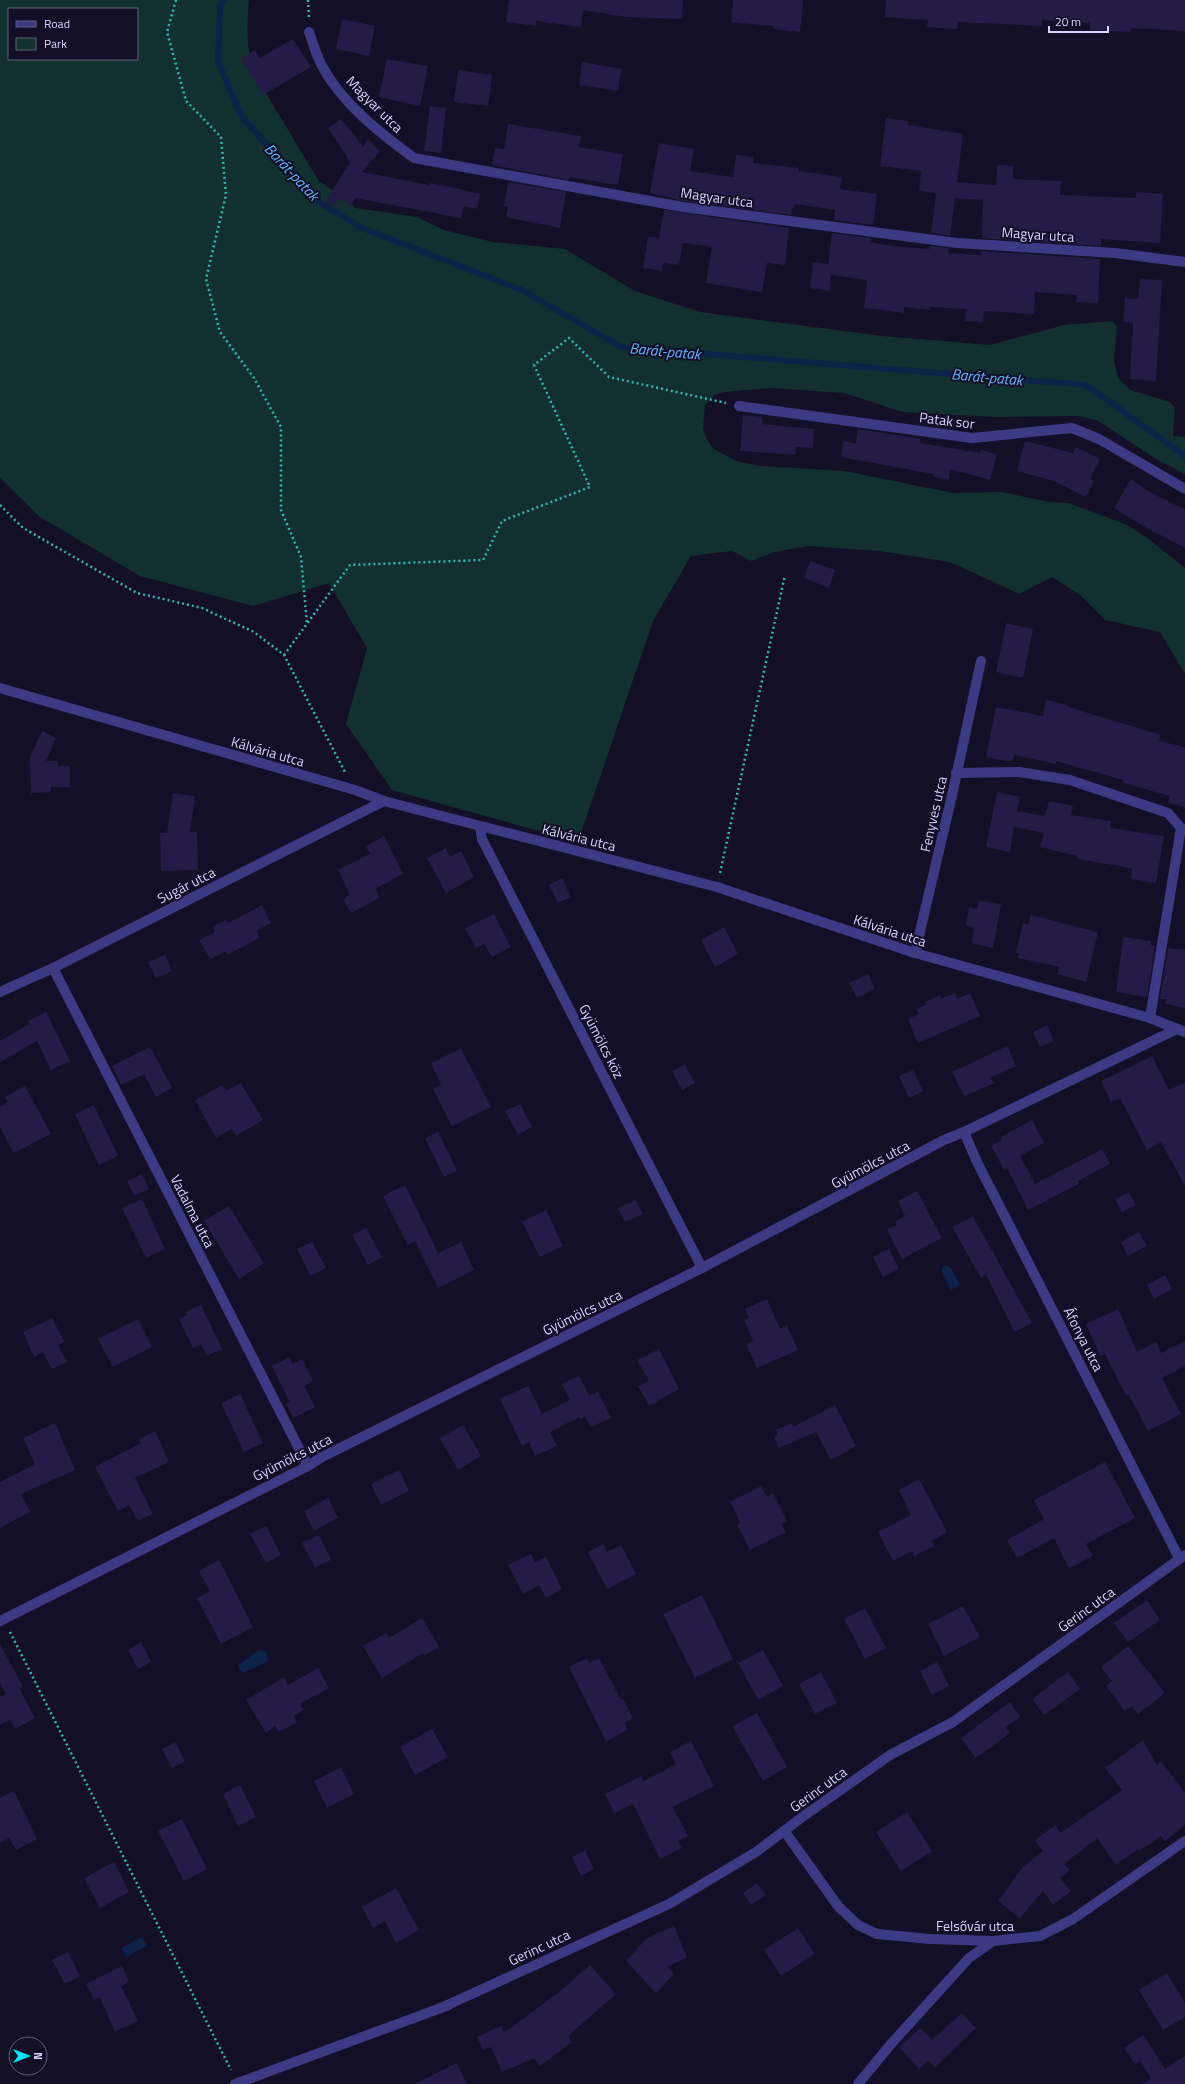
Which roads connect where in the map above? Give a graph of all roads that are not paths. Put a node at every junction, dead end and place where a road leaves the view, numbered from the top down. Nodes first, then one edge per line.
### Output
1 (309, 32) dead end
2 (1185, 262) edge
3 (739, 406) road end
4 (1185, 489) edge
5 (981, 661) dead end
6 (0, 688) edge
7 (956, 773) junction
8 (384, 801) junction
9 (480, 827) junction
10 (1183, 828) edge
11 (915, 953) junction
12 (53, 968) junction
13 (0, 992) edge
14 (1150, 1018) junction
15 (1181, 1030) edge
16 (964, 1132) junction
17 (702, 1268) junction
18 (308, 1466) junction
19 (1182, 1557) edge
20 (2, 1620) edge
21 (784, 1832) junction
22 (1185, 1841) edge
23 (993, 1942) junction
24 (443, 2007) junction
25 (236, 2084) edge
26 (858, 2084) edge

1 - 2 street, Magyar utca
3 - 4 street, Patak sor
5 - 7 street
6 - 8 street, Kálvária utca
7 - 10 street, Fenyves utca
7 - 11 street, Fenyves utca
8 - 9 street, Kálvária utca
8 - 12 street, Sugár utca
9 - 11 street, Kálvária utca
9 - 17 street, Gyümölcs köz
10 - 14 street, Fenyves utca
11 - 14 street, Kálvária utca
12 - 13 street, Sugár utca
12 - 18 street, Vadalma utca
14 - 15 street, Kálvária utca
15 - 16 street, Gyümölcs utca
16 - 17 street, Gyümölcs utca
16 - 19 street, Áfonya utca
17 - 18 street, Gyümölcs utca
18 - 20 street, Gyümölcs utca
19 - 21 street, Gerinc utca
21 - 23 street, Felsővár utca
21 - 24 street, Gerinc utca
22 - 23 street, Felsővár utca
23 - 26 street
24 - 24 street, Gerinc utca
24 - 25 street, Gerinc utca

